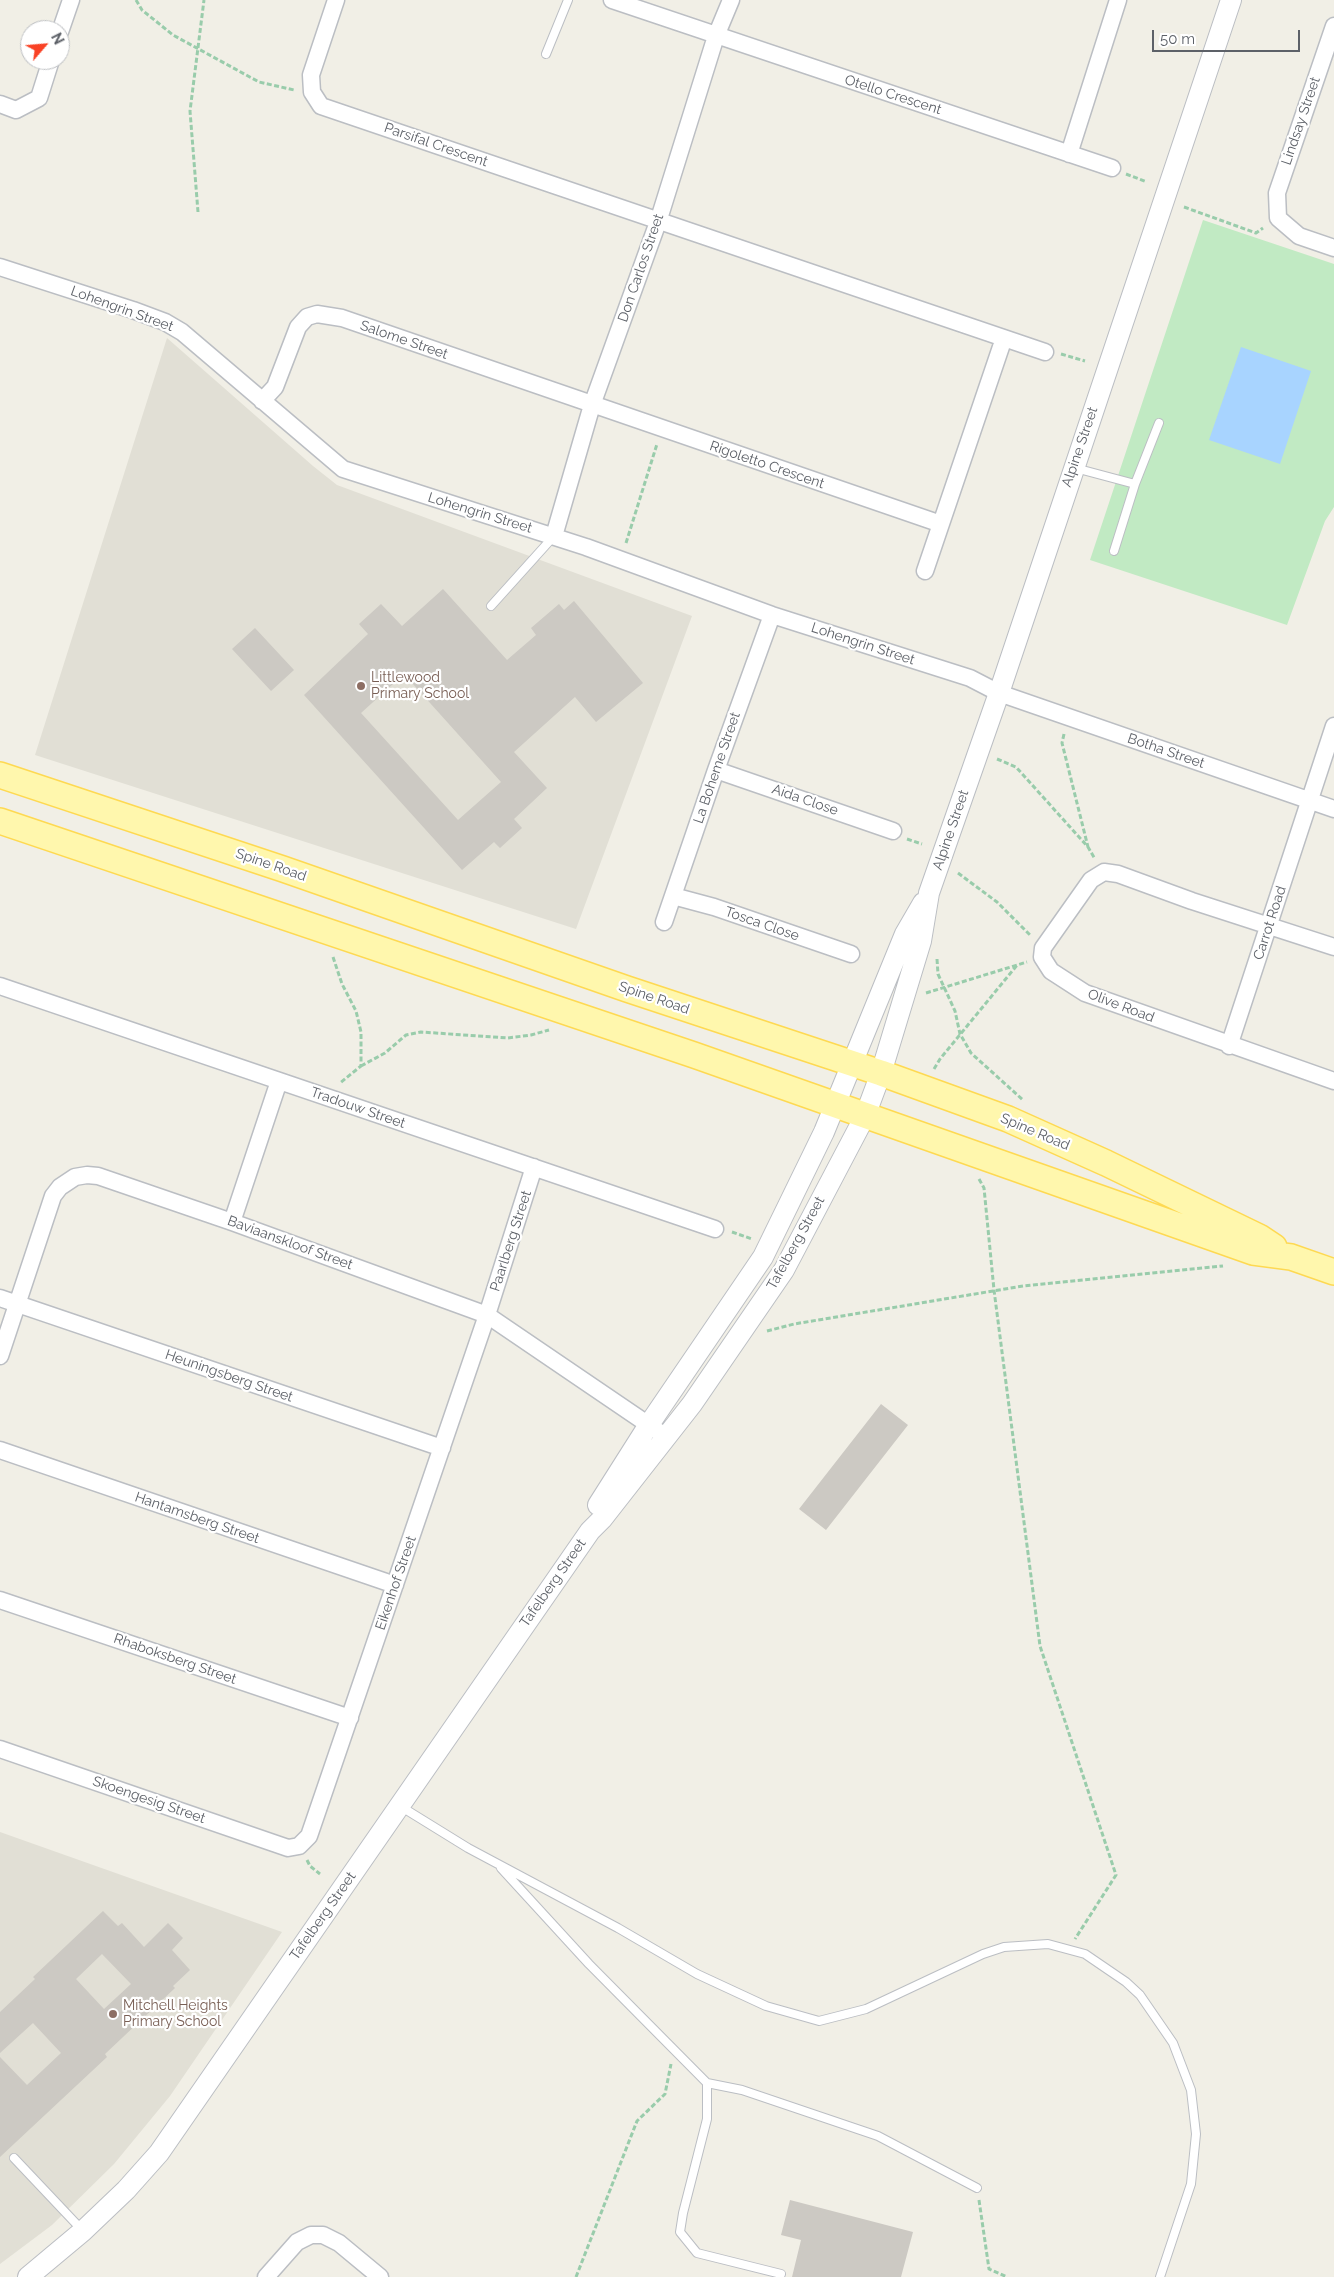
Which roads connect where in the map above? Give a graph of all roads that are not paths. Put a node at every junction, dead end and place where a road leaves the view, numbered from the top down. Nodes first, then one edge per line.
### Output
1 (72, 0) edge
2 (336, 0) edge
3 (568, 0) edge
4 (612, 0) edge
5 (731, 0) edge
6 (1118, 0) edge
7 (1231, 0) edge
8 (64, 20) edge
9 (1334, 26) edge
10 (716, 36) junction
11 (546, 54) dead end
12 (48, 70) edge
13 (0, 104) edge
14 (1069, 154) junction
15 (1112, 168) dead end
16 (658, 222) junction
17 (1334, 248) edge
18 (0, 267) edge
19 (1004, 338) junction
20 (1049, 352) road end
21 (262, 401) junction
22 (592, 405) junction
23 (1159, 423) dead end
24 (1073, 468) junction
25 (1135, 484) junction
26 (941, 524) junction
27 (554, 536) junction
28 (1114, 551) dead end
29 (925, 571) dead end
30 (491, 606) dead end
31 (772, 615) junction
32 (999, 693) junction
33 (1334, 726) edge
34 (716, 770) junction
35 (0, 775) edge
36 (1309, 800) junction
37 (1334, 809) edge
38 (0, 821) edge
39 (893, 831) dead end
40 (929, 893) junction
41 (673, 896) junction
42 (664, 922) dead end
43 (1270, 925) junction
44 (1334, 947) edge
45 (852, 954) dead end
46 (0, 986) edge
47 (1229, 1046) junction
48 (851, 1064) junction
49 (881, 1073) junction
50 (278, 1081) junction
51 (1334, 1081) edge
52 (835, 1105) junction
53 (865, 1116) junction
54 (534, 1168) junction
55 (232, 1222) junction
56 (722, 1230) road end
57 (1292, 1257) junction
58 (1334, 1272) edge
59 (0, 1298) edge
60 (17, 1304) junction
61 (487, 1315) junction
62 (0, 1356) edge
63 (650, 1423) junction
64 (666, 1436) junction
65 (442, 1448) junction
66 (0, 1450) edge
67 (590, 1530) junction
68 (395, 1585) junction
69 (0, 1600) edge
70 (350, 1718) junction
71 (0, 1749) edge
72 (399, 1806) junction
73 (299, 1846) joint
74 (497, 1863) junction
75 (707, 2083) junction
76 (14, 2158) dead end
77 (977, 2188) road end
78 (82, 2231) junction
79 (781, 2274) dead end
80 (28, 2277) edge
81 (266, 2277) edge
82 (380, 2277) edge
83 (1160, 2277) edge

1 - 8 street
2 - 16 street, Parsifal Crescent
3 - 11 lane
4 - 10 street
5 - 10 street, Don Carlos Street
6 - 14 street
7 - 24 street, Alpine Street
9 - 17 street, Lindsay Street
10 - 14 street, Otello Crescent
10 - 16 street, Don Carlos Street
12 - 13 street
14 - 15 street, Otello Crescent
16 - 19 street
16 - 22 street, Don Carlos Street
18 - 21 street, Lohengrin Street
19 - 20 street
19 - 26 street
21 - 22 street, Salome Street
21 - 27 street, Lohengrin Street
22 - 26 street, Rigoletto Crescent
22 - 27 street, Don Carlos Street
23 - 25 lane
24 - 25 lane
24 - 32 street, Alpine Street
25 - 28 lane
26 - 29 street
27 - 30 lane
27 - 31 street, Lohengrin Street
31 - 32 street, Lohengrin Street
31 - 34 street, La Boheme Street
32 - 36 street, Botha Street
32 - 40 street, Alpine Street
33 - 36 street, Carrot Road
34 - 39 street, Aida Close
34 - 41 street, La Boheme Street
35 - 48 main road, Spine Road
36 - 37 street, Botha Street
36 - 43 street, Carrot Road
38 - 52 main road, Spine Road
40 - 48 street, Alpine Street
40 - 49 street, Alpine Street
41 - 42 street, La Boheme Street
41 - 45 street, Tosca Close
43 - 44 street
43 - 47 street, Carrot Road
43 - 47 street, Olive Road
46 - 50 street, Tradouw Street
47 - 51 street, Olive Road
48 - 49 main road, Spine Road
48 - 52 street, Tafelberg Street
49 - 53 street, Tafelberg Street
49 - 57 main road, Spine Road
50 - 54 street, Tradouw Street
50 - 55 street
52 - 53 main road, Spine Road
52 - 63 street, Tafelberg Street
53 - 57 main road, Spine Road
53 - 64 street, Tafelberg Street
54 - 56 street, Tradouw Street
54 - 61 street, Paarlberg Street
55 - 60 street, Baviaanskloof Street
55 - 61 street, Baviaanskloof Street
57 - 58 main road, Spine Road
59 - 60 street, Heuningsberg Street
60 - 62 street, Baviaanskloof Street
60 - 65 street, Heuningsberg Street
61 - 63 street, Baviaanskloof Street
61 - 65 street, Eikenhof Street
63 - 64 street, Baviaanskloof Street
63 - 67 street, Tafelberg Street
64 - 67 street, Tafelberg Street
65 - 68 street, Eikenhof Street
66 - 68 street, Hantamsberg Street
67 - 72 street, Tafelberg Street
68 - 70 street, Eikenhof Street
69 - 70 street, Rhaboksberg Street
70 - 73 street, Eikenhof Street
71 - 73 street, Skoengesig Street
72 - 74 lane
72 - 78 street, Tafelberg Street
74 - 75 lane
74 - 83 lane
75 - 77 lane
75 - 79 lane
76 - 78 lane
78 - 80 street, Tafelberg Street
81 - 82 street

